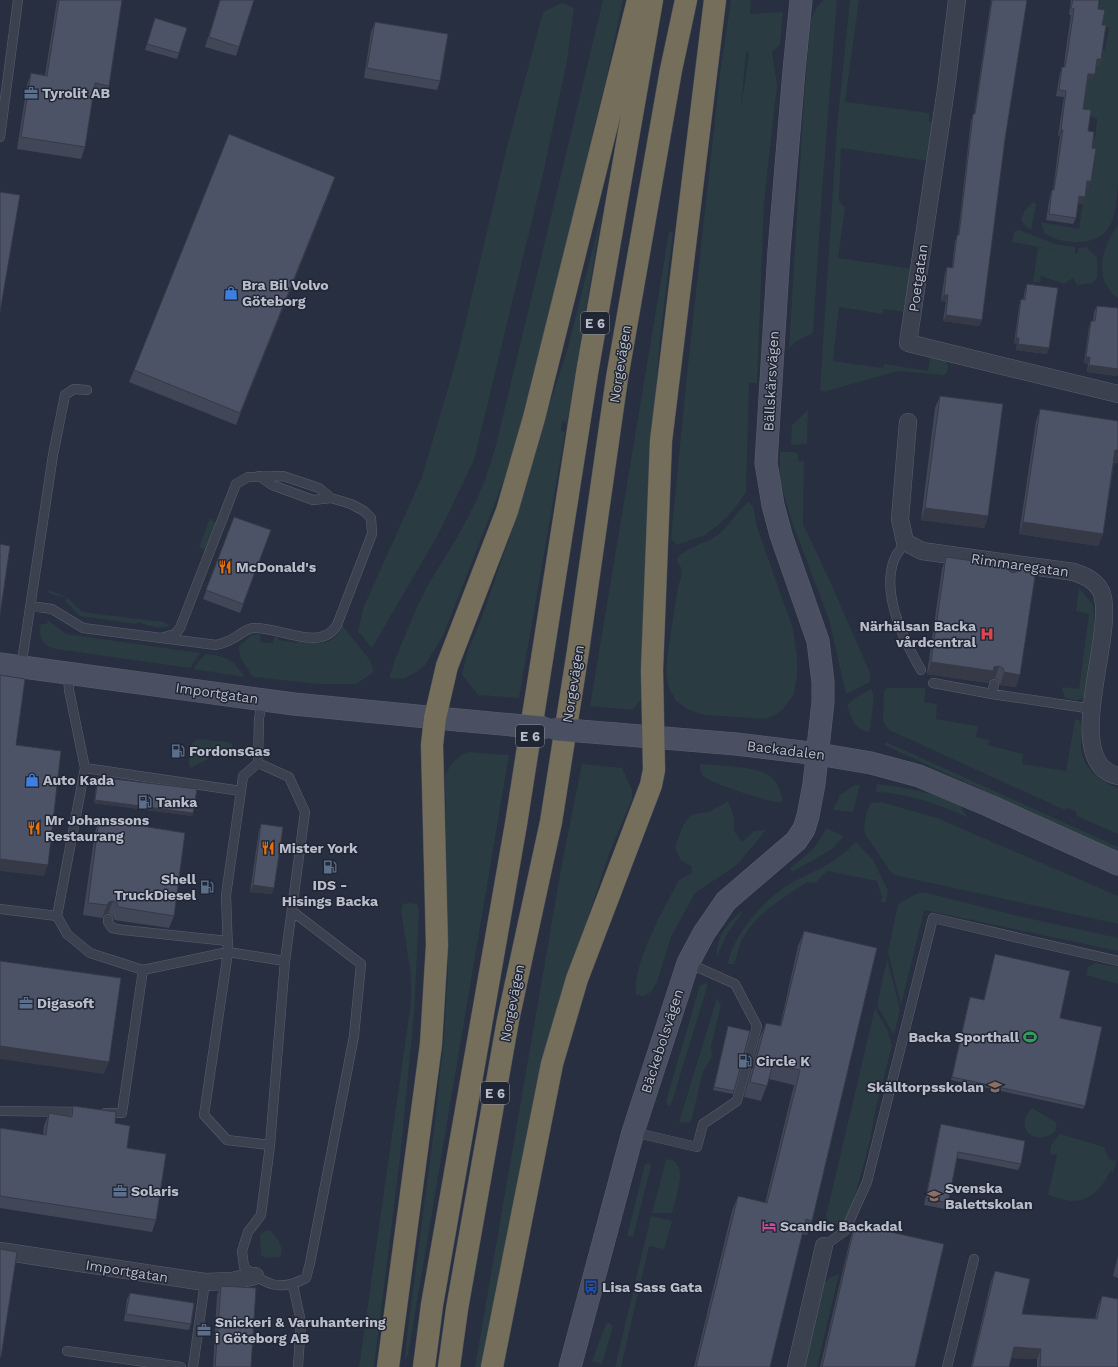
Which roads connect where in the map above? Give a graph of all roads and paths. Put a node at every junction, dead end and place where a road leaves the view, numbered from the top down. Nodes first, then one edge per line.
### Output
1 (18, 0) edge
2 (638, 0) edge
3 (652, 0) edge
4 (686, 0) edge
5 (715, 0) edge
6 (801, 0) edge
7 (957, 0) edge
8 (0, 137) edge
9 (87, 390) dead end
10 (1118, 394) edge
11 (908, 422) dead end
12 (259, 476) junction
13 (331, 498) junction
14 (905, 542) junction
15 (30, 606) junction
16 (161, 638) junction
17 (10, 666) edge
18 (922, 670) dead end
19 (68, 674) junction
20 (933, 683) dead end
21 (994, 684) edge
22 (992, 694) junction
23 (263, 700) junction
24 (1093, 709) junction
25 (435, 718) junction
26 (653, 737) junction
27 (818, 754) junction
28 (258, 763) junction
29 (85, 768) junction
30 (1118, 776) edge
31 (241, 791) junction
32 (1118, 864) edge
33 (0, 909) edge
34 (292, 911) junction
35 (57, 916) junction
36 (108, 919) edge
37 (228, 941) junction
38 (228, 952) junction
39 (285, 961) junction
40 (1118, 961) edge
41 (688, 963) junction
42 (143, 970) junction
43 (0, 1111) edge
44 (633, 1132) junction
45 (270, 1145) junction
46 (824, 1246) joint
47 (0, 1251) edge
48 (974, 1259) dead end
49 (255, 1276) junction
50 (205, 1282) junction
51 (293, 1284) junction
52 (67, 1351) dead end
53 (181, 1367) edge
54 (193, 1367) edge
55 (298, 1367) edge
56 (388, 1367) edge
57 (424, 1367) edge
58 (449, 1367) edge
59 (492, 1367) edge
60 (570, 1367) edge
61 (796, 1367) edge
62 (947, 1367) edge

1 - 8 lane
2 - 25 highway
3 - 57 highway, Norgevägen / E 6
4 - 58 highway, Norgevägen / E 6
5 - 26 highway
6 - 27 street, Bällskärsvägen
7 - 10 street, Poetgatan
9 - 15 lane
11 - 14 street
12 - 13 lane
12 - 13 lane
12 - 16 lane
13 - 16 lane
14 - 18 lane
14 - 24 street, Rimmaregatan
15 - 16 lane
15 - 17 lane
17 - 19 street, Importgatan
19 - 23 street, Importgatan
19 - 29 lane
20 - 22 lane
21 - 22 lane
22 - 24 lane
23 - 25 street, Importgatan
23 - 28 lane
24 - 30 street, Rimmaregatan
25 - 26 street, Backadalen, bridge
25 - 56 highway
26 - 27 street, Backadalen
26 - 59 highway
27 - 32 street, Backadalen
27 - 41 street, Bäckebolsvägen
28 - 31 lane
28 - 34 lane
29 - 31 lane
29 - 35 lane
31 - 37 lane
33 - 35 lane
34 - 39 lane
34 - 51 lane
35 - 42 lane
36 - 37 lane
37 - 38 lane
38 - 39 lane
38 - 42 lane
38 - 45 lane
39 - 45 lane
40 - 46 lane
41 - 44 street, Bäckebolsvägen
41 - 44 lane
42 - 43 lane
44 - 60 street, Bäckebolsvägen
45 - 49 lane
46 - 61 street
47 - 50 street, Importgatan
48 - 62 lane
49 - 50 street, Importgatan
49 - 51 lane
50 - 54 lane
51 - 55 lane
52 - 53 lane

